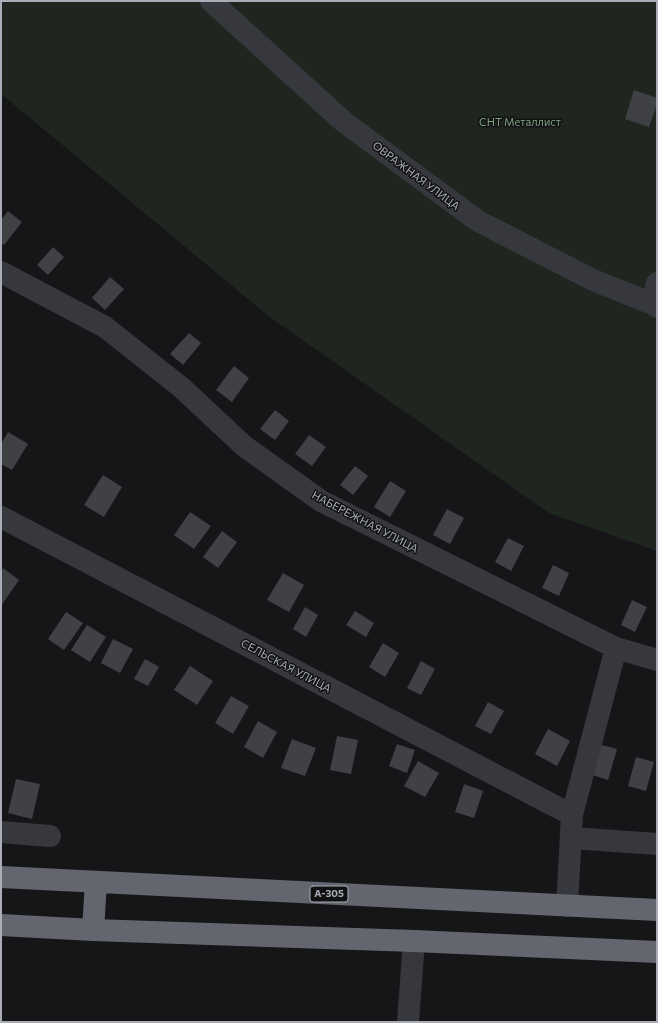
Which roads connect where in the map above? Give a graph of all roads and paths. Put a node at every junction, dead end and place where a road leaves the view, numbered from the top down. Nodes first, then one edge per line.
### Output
1 (211, 1) edge
2 (1, 272) edge
3 (656, 298) edge
4 (1, 517) edge
5 (616, 648) junction
6 (657, 660) edge
7 (572, 815) junction
8 (1, 832) edge
9 (50, 836) dead end
10 (572, 838) junction
11 (657, 844) edge
12 (1, 877) edge
13 (96, 882) junction
14 (568, 906) junction
15 (657, 910) edge
16 (1, 925) edge
17 (93, 930) junction
18 (414, 941) junction
19 (657, 952) edge
20 (408, 1022) edge

1 - 3 street, ОВРАЖНАЯ УЛИЦА
2 - 5 street, НАБЕРЕЖНАЯ УЛИЦА
4 - 7 street, СЕЛЬСКАЯ УЛИЦА
5 - 6 street, НАБЕРЕЖНАЯ УЛИЦА
5 - 7 street
7 - 10 street
8 - 9 street
10 - 11 street
10 - 14 street
12 - 13 highway, А-305
13 - 14 highway, А-305
13 - 17 highway
14 - 15 highway, А-305
16 - 17 highway
17 - 18 highway
18 - 19 highway
18 - 20 street

